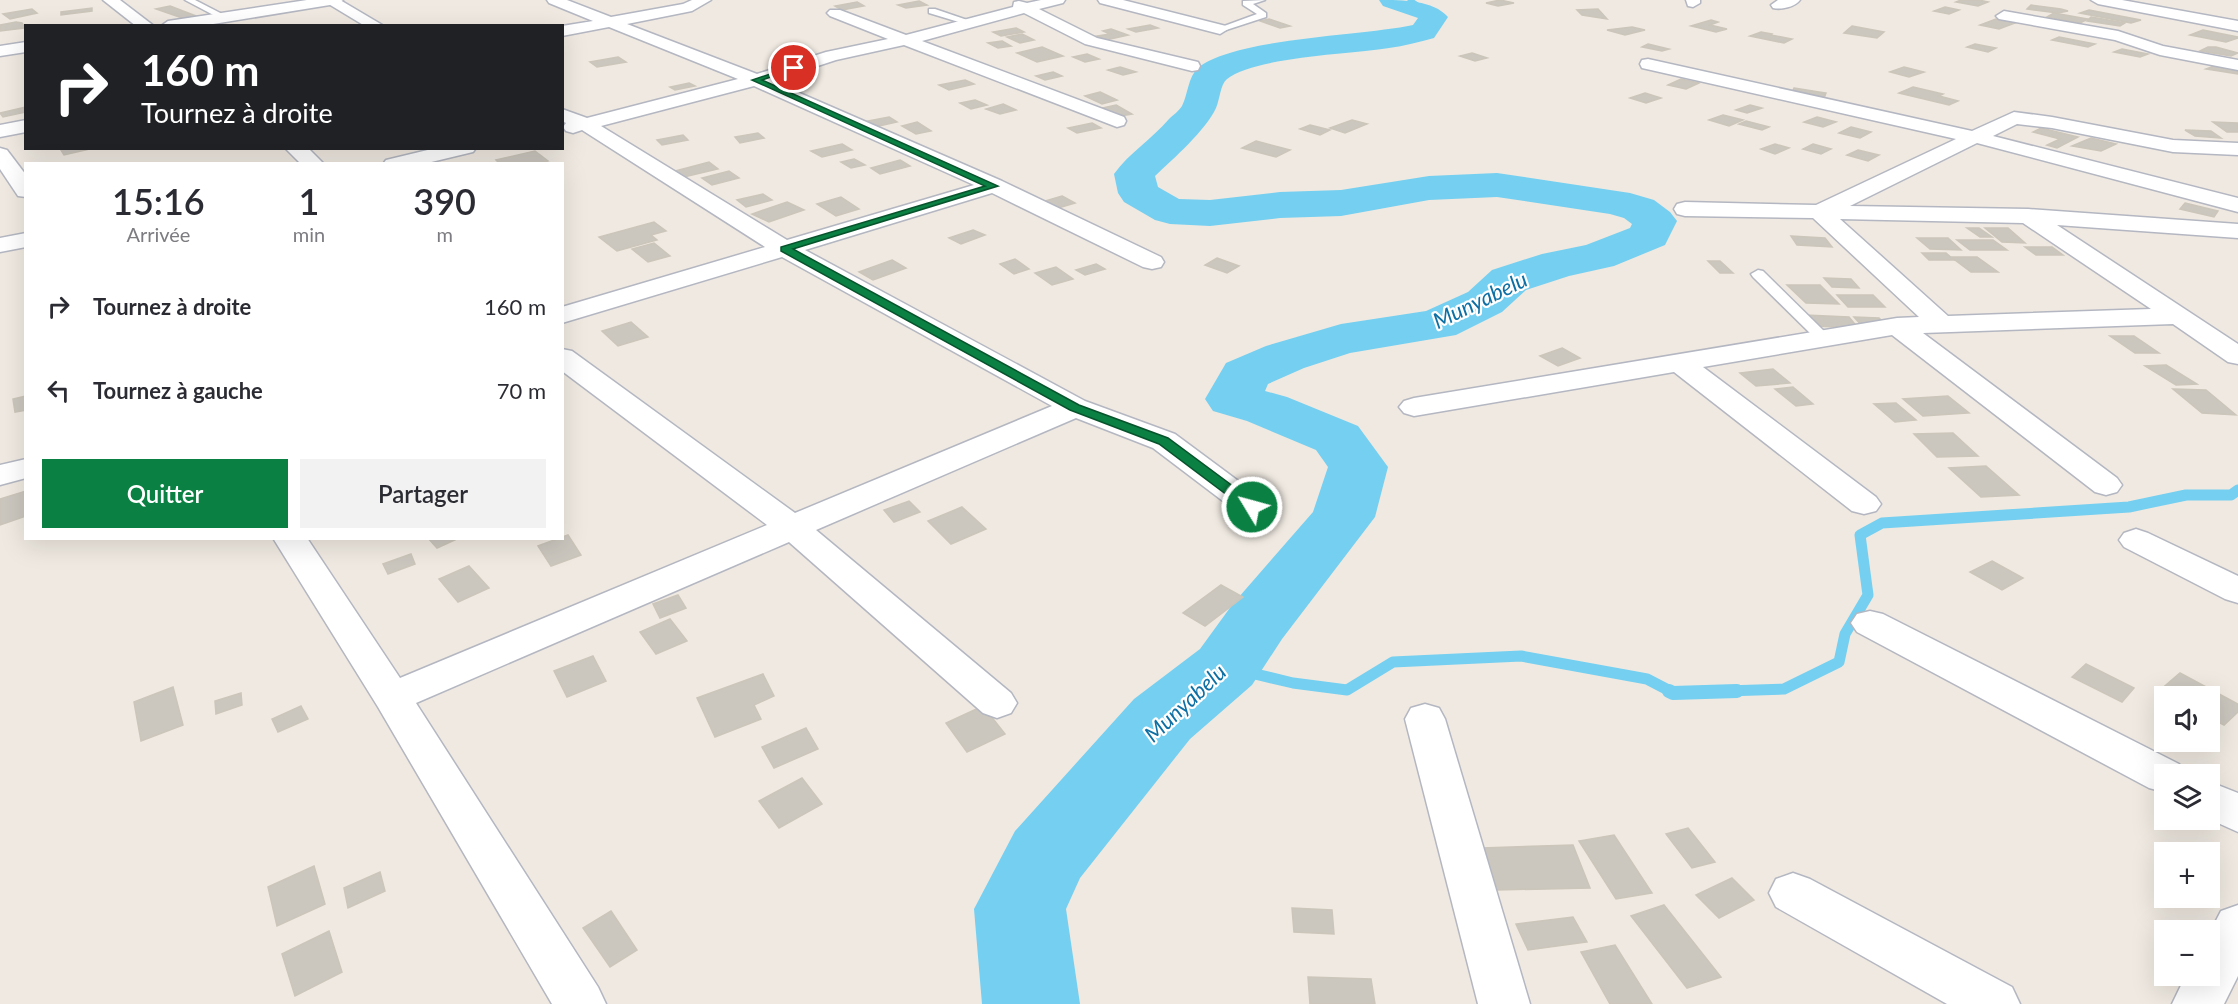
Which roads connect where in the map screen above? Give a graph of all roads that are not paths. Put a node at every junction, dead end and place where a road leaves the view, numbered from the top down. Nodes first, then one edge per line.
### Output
1 (110, 0) edge
2 (189, 0) edge
3 (330, 0) edge
4 (336, 0) edge
5 (554, 0) edge
6 (704, 0) edge
7 (1000, 0) edge
8 (1058, 0) edge
9 (1105, 0) edge
10 (1261, 0) edge
11 (2098, 0) edge
12 (2190, 0) edge
13 (1027, 8) junction
14 (932, 11) dead end
15 (835, 13) dead end
16 (2168, 13) junction
17 (2004, 16) dead end
18 (224, 17) junction
19 (611, 23) junction
20 (972, 23) junction
21 (144, 24) edge
22 (180, 24) edge
23 (373, 24) edge
24 (2238, 27) edge
25 (1220, 29) joint
26 (564, 31) edge
27 (2118, 36) junction
28 (905, 40) junction
29 (2102, 42) dead end
30 (24, 47) edge
31 (0, 51) edge
32 (1648, 64) dead end
33 (2238, 65) edge
34 (1192, 66) dead end
35 (756, 80) junction
36 (1117, 121) dead end
37 (24, 126) edge
38 (574, 127) edge
39 (0, 130) edge
40 (1975, 137) junction
41 (2238, 149) edge
42 (297, 150) edge
43 (457, 150) edge
44 (0, 154) edge
45 (312, 162) edge
46 (402, 162) edge
47 (994, 186) junction
48 (24, 188) edge
49 (2238, 205) edge
50 (1685, 209) dead end
51 (1819, 212) junction
52 (2028, 216) junction
53 (2238, 231) edge
54 (24, 240) edge
55 (0, 245) edge
56 (784, 249) junction
57 (1152, 262) dead end
58 (1758, 274) dead end
59 (564, 314) edge
60 (2179, 316) junction
61 (1940, 323) junction
62 (1897, 326) junction
63 (1822, 337) junction
64 (2238, 356) edge
65 (564, 358) edge
66 (1679, 362) junction
67 (1075, 407) junction
68 (1414, 407) dead end
69 (24, 469) edge
70 (0, 475) edge
71 (2106, 485) dead end
72 (1864, 504) dead end
73 (1252, 507) dead end
74 (791, 526) junction
75 (291, 540) edge
76 (2136, 540) dead end
77 (2238, 591) edge
78 (1870, 623) dead end
79 (392, 697) junction
80 (997, 703) dead end
81 (1425, 719) dead end
82 (2154, 771) edge
83 (2220, 804) edge
84 (2238, 814) edge
85 (1793, 893) dead end
86 (2238, 926) edge
87 (580, 1004) edge
88 (1504, 1004) edge
89 (1994, 1004) edge
90 (2198, 1004) edge

1 - 21 street
2 - 18 lane
3 - 4 street
3 - 18 street
3 - 23 street
5 - 19 street
6 - 19 street
7 - 13 street
8 - 13 street
9 - 25 street
10 - 25 lane
11 - 16 street
12 - 16 street
13 - 20 street
13 - 34 street
14 - 20 lane
15 - 28 street
16 - 24 street
16 - 27 street
17 - 27 street
18 - 22 street
19 - 26 street
19 - 35 street
20 - 28 street
27 - 29 street
27 - 33 street
28 - 35 street
28 - 36 street
30 - 31 street
32 - 40 street
35 - 38 street
35 - 47 street
37 - 39 street
38 - 56 street
40 - 41 street
40 - 49 street
40 - 51 street
42 - 45 street
43 - 46 street
44 - 48 street
47 - 56 street
47 - 57 street
50 - 51 street
51 - 52 street
51 - 61 street
52 - 53 street
52 - 60 street
54 - 55 street
56 - 59 street
56 - 67 street
58 - 63 lane
60 - 61 street
60 - 64 street
61 - 62 street
62 - 63 street
62 - 71 street
63 - 66 street
65 - 74 street
66 - 68 street
66 - 72 street
67 - 73 street
67 - 74 street
69 - 70 street
74 - 79 street
74 - 80 street
75 - 79 street
76 - 77 street
78 - 82 street
79 - 87 street
81 - 88 street
83 - 84 street
85 - 89 street
86 - 90 street

